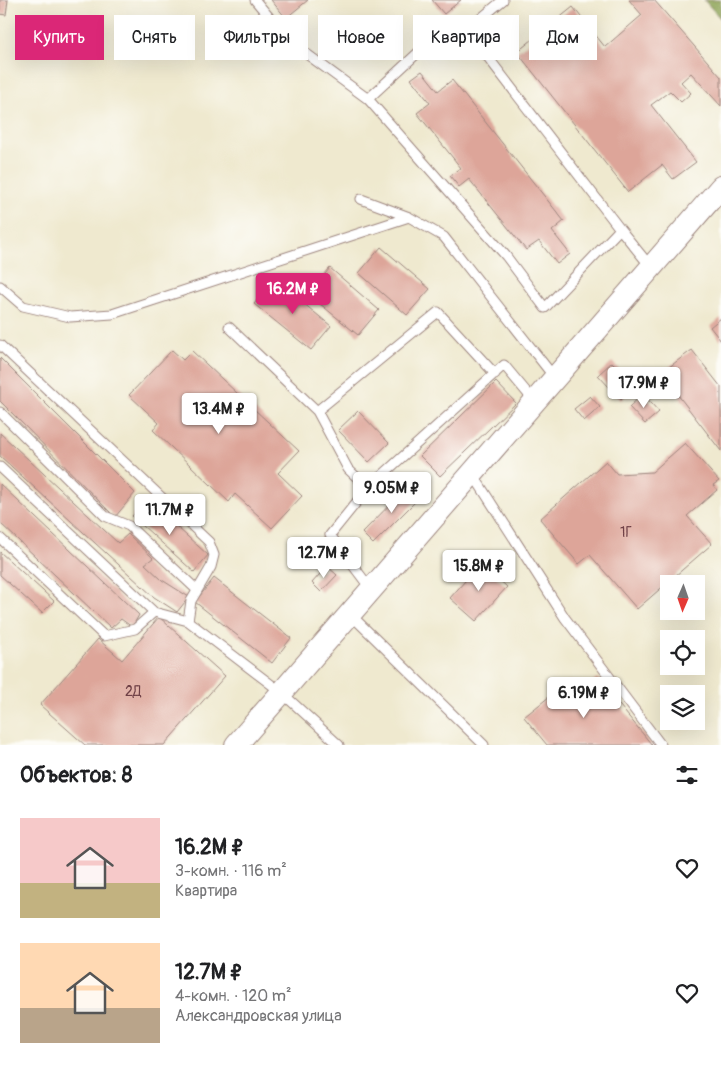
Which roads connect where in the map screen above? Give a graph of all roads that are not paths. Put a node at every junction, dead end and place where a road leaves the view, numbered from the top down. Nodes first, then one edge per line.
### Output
1 (255, 0) edge
2 (503, 0) edge
3 (485, 15) edge
4 (413, 57) edge
5 (490, 60) edge
6 (368, 99) junction
7 (721, 187) edge
8 (361, 199) dead end
9 (409, 217) junction
10 (620, 229) junction
11 (651, 268) junction
12 (0, 286) edge
13 (229, 327) dead end
14 (0, 345) edge
15 (495, 374) junction
16 (555, 379) junction
17 (535, 402) junction
18 (0, 412) edge
19 (317, 412) junction
20 (0, 467) edge
21 (472, 473) junction
22 (368, 488) junction
23 (0, 538) edge
24 (370, 588) junction
25 (197, 590) junction
26 (154, 612) junction
27 (349, 613) junction
28 (188, 621) junction
29 (281, 692) junction
30 (236, 745) edge
31 (339, 745) edge
32 (484, 745) edge
33 (661, 745) edge

1 - 6 lane
2 - 3 lane
4 - 6 lane
5 - 10 lane
6 - 10 lane
7 - 11 street
8 - 9 lane
9 - 12 lane
9 - 16 lane
10 - 11 lane
11 - 16 street
13 - 19 lane
14 - 25 lane
15 - 17 lane
15 - 19 lane
15 - 22 lane
16 - 17 street
17 - 21 street
18 - 25 lane
19 - 22 lane
20 - 26 lane
21 - 24 street
21 - 33 lane
22 - 24 lane
23 - 26 lane
24 - 27 street
25 - 28 lane
26 - 28 lane
27 - 29 street
27 - 32 lane
28 - 29 lane
29 - 30 street
29 - 31 lane

